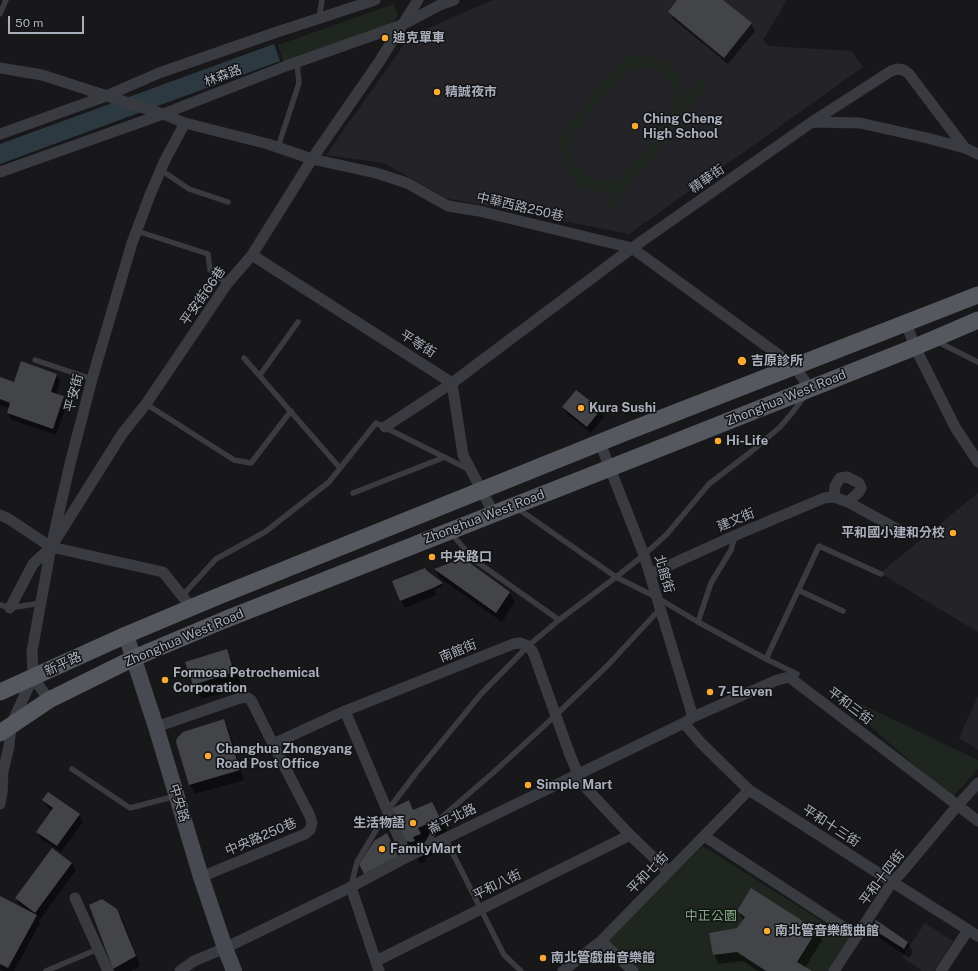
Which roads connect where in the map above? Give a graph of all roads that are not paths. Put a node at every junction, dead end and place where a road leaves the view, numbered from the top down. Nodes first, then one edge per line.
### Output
1 (6, 0) edge
2 (322, 0) edge
3 (375, 0) edge
4 (418, 0) edge
5 (454, 0) edge
6 (0, 14) edge
7 (319, 18) junction
8 (402, 24) junction
9 (297, 62) junction
10 (0, 68) edge
11 (106, 96) junction
12 (163, 114) junction
13 (812, 122) junction
14 (185, 124) junction
15 (0, 134) edge
16 (278, 147) junction
17 (965, 148) junction
18 (978, 154) edge
19 (312, 159) junction
20 (160, 170) junction
21 (0, 172) edge
22 (228, 202) dead end
23 (137, 231) junction
24 (632, 248) junction
25 (252, 255) junction
26 (227, 284) junction
27 (978, 295) edge
28 (978, 320) edge
29 (298, 322) dead end
30 (906, 323) junction
31 (932, 340) junction
32 (915, 347) junction
33 (244, 358) dead end
34 (35, 360) dead end
35 (978, 362) edge
36 (794, 366) junction
37 (260, 375) junction
38 (92, 379) junction
39 (452, 382) junction
40 (810, 388) junction
41 (146, 404) junction
42 (291, 411) junction
43 (384, 427) junction
44 (600, 443) junction
45 (445, 457) junction
46 (978, 462) edge
47 (340, 468) junction
48 (610, 468) junction
49 (471, 471) junction
50 (481, 490) junction
51 (354, 493) dead end
52 (834, 497) junction
53 (848, 502) junction
54 (514, 506) junction
55 (494, 514) junction
56 (0, 515) edge
57 (897, 530) dead end
58 (449, 531) junction
59 (736, 535) junction
60 (51, 547) junction
61 (644, 555) junction
62 (650, 574) junction
63 (881, 574) dead end
64 (616, 577) junction
65 (798, 590) junction
66 (656, 597) junction
67 (187, 601) junction
68 (41, 603) junction
69 (5, 607) edge
70 (660, 609) junction
71 (843, 611) dead end
72 (560, 620) junction
73 (698, 622) junction
74 (126, 635) junction
75 (528, 646) junction
76 (134, 658) junction
77 (766, 659) junction
78 (791, 674) junction
79 (33, 677) junction
80 (0, 692) edge
81 (49, 700) junction
82 (345, 711) junction
83 (556, 715) junction
84 (688, 720) junction
85 (156, 727) junction
86 (6, 734) edge
87 (273, 744) junction
88 (0, 755) edge
89 (72, 769) dead end
90 (578, 774) junction
91 (978, 783) edge
92 (749, 790) junction
93 (177, 796) junction
94 (0, 804) edge
95 (958, 806) junction
96 (388, 810) junction
97 (978, 821) edge
98 (630, 836) junction
99 (704, 836) junction
100 (445, 838) junction
101 (425, 848) junction
102 (407, 856) junction
103 (669, 872) junction
104 (201, 877) junction
105 (892, 882) junction
106 (351, 887) junction
107 (75, 898) dead end
108 (480, 909) junction
109 (968, 930) junction
110 (857, 936) junction
111 (978, 936) edge
112 (601, 941) junction
113 (225, 948) junction
114 (98, 950) junction
115 (378, 966) edge
116 (46, 971) edge
117 (108, 971) edge
118 (180, 971) edge
119 (234, 971) edge
120 (521, 971) edge
121 (563, 971) edge
122 (633, 971) edge
123 (834, 971) edge
124 (940, 971) edge

1 - 6 lane
2 - 7 lane
3 - 7 street, 林森路
4 - 8 street, 平安街66巷
5 - 8 street, 林森路
7 - 11 street, 林森路
8 - 9 street, 林森路
8 - 19 street, 平安街66巷
9 - 12 street, 林森路
9 - 16 lane
10 - 11 street
11 - 12 street
11 - 15 street, 林森路
12 - 14 street
12 - 21 street, 林森路
13 - 17 street
13 - 17 street, 精華街
13 - 24 street, 精華街
14 - 16 street, 中華西路250巷
14 - 20 street, 平安街
16 - 19 street, 中華西路250巷
17 - 18 street
19 - 24 street, 中華西路250巷
19 - 25 street, 平安街66巷
20 - 22 lane
20 - 23 street, 平安街
23 - 26 lane
23 - 38 street, 平安街
24 - 36 street, 中華西路250巷
24 - 39 street, 精華街
25 - 26 street, 平安街66巷
25 - 39 street, 平等街
26 - 41 street, 平安街66巷
27 - 30 main road, Zhonghua West Road
28 - 31 main road, Zhonghua West Road
29 - 37 lane
30 - 32 street
30 - 36 main road, Zhonghua West Road
31 - 32 main road, Zhonghua West Road
31 - 35 lane
32 - 40 main road, Zhonghua West Road
32 - 46 street
33 - 37 lane
34 - 38 lane
36 - 40 street, 中華西路250巷
36 - 44 main road, Zhonghua West Road
37 - 42 lane
38 - 60 street, 平安街
39 - 43 street, 精華街
39 - 49 street
40 - 48 main road, Zhonghua West Road
40 - 61 lane
41 - 42 lane
41 - 60 street, 平安街66巷
42 - 47 lane
43 - 45 lane
43 - 47 lane
44 - 48 street, 北館街
44 - 50 main road, Zhonghua West Road
45 - 49 lane
45 - 51 lane
47 - 67 lane
48 - 54 main road, Zhonghua West Road
48 - 61 street, 北館街
49 - 50 street
50 - 55 street
50 - 67 main road, Zhonghua West Road
52 - 53 street
52 - 53 street
52 - 59 street, 建文街
53 - 57 street
54 - 55 main road, Zhonghua West Road
54 - 64 lane
55 - 58 main road, Zhonghua West Road
56 - 60 street
58 - 72 lane
58 - 76 main road, Zhonghua West Road
59 - 62 street, 建文街
59 - 73 lane
60 - 67 street
60 - 68 street, 平安街
60 - 69 street, 平安街66巷
61 - 62 street, 北館街
61 - 64 lane
62 - 66 street, 北館街
63 - 65 lane
64 - 66 lane
64 - 72 lane
65 - 71 lane
65 - 77 lane
66 - 70 street, 北館街
66 - 73 lane
67 - 74 main road, Zhonghua West Road
68 - 69 lane
68 - 79 street, 平安街
70 - 83 lane
70 - 84 street, 北館街
72 - 75 lane
73 - 77 lane
74 - 76 street, 中央路
74 - 79 main road, 新平路
75 - 82 street, 南館街
75 - 83 street
75 - 96 lane
76 - 81 main road, Zhonghua West Road
76 - 85 street, 中央路
77 - 78 lane
78 - 84 street
78 - 95 street, 平和三街
79 - 80 main road, 新平路
79 - 81 street
79 - 86 street
81 - 86 main road, Zhonghua West Road
82 - 87 street, 南館街
82 - 96 street
83 - 90 street
83 - 101 lane
84 - 90 street, 崙平北路
84 - 92 street, 平和十三街
85 - 87 street
85 - 93 street, 中央路
86 - 88 lane
86 - 94 street
87 - 104 street, 中央路250巷
89 - 93 lane
90 - 98 street
90 - 100 street, 崙平北路
91 - 95 street, 平和十四街
92 - 99 street, 平和七街
92 - 105 street, 平和十三街
93 - 104 street, 中央路
95 - 97 street, 平和三街
95 - 105 street, 平和十四街
96 - 102 street
96 - 106 lane
98 - 103 street
98 - 108 street, 平和八街
99 - 103 street, 平和七街
99 - 110 street
100 - 101 street, 崙平北路
100 - 108 lane
101 - 102 street, 崙平北路
102 - 106 street, 崙平北路
103 - 112 street, 平和七街
104 - 113 street, 中央路
105 - 109 street, 平和十三街
105 - 110 street, 平和十四街
106 - 113 street, 崙平北路
106 - 115 street
107 - 114 street
108 - 115 street, 平和八街
108 - 120 lane
109 - 111 street, 平和十三街
109 - 124 street
110 - 123 street, 平和十四街
112 - 121 street, 平和七街
112 - 122 street
113 - 118 street, 崙平北路
113 - 119 street, 中央路
114 - 116 lane
114 - 117 street

